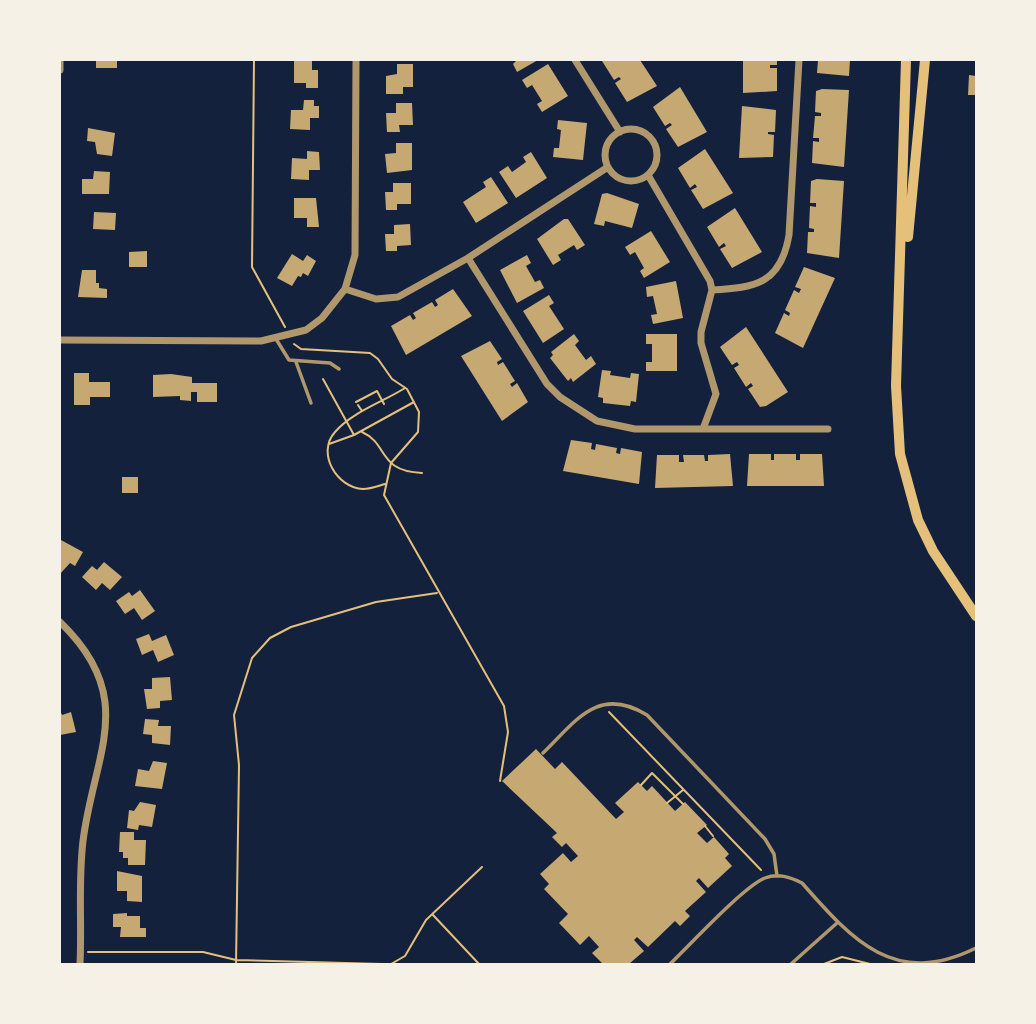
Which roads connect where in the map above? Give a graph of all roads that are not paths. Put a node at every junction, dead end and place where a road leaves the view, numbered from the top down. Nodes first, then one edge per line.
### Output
1 (60, 60) edge
2 (356, 60) edge
3 (575, 60) edge
4 (799, 60) edge
5 (906, 60) edge
6 (925, 60) edge
7 (60, 70) edge
8 (621, 132) junction
9 (608, 167) junction
10 (648, 175) junction
11 (468, 258) junction
12 (345, 289) junction
13 (712, 290) junction
14 (276, 339) junction
15 (60, 340) edge
16 (296, 362) junction
17 (339, 369) dead end
18 (896, 386) junction
19 (311, 403) dead end
20 (703, 429) junction
21 (828, 429) dead end
22 (976, 616) edge
23 (60, 622) edge
24 (543, 753) dead end
25 (777, 876) junction
26 (837, 923) junction
27 (976, 947) edge
28 (79, 964) edge
29 (670, 964) edge
30 (791, 964) edge

1 - 7 street
2 - 12 street
3 - 8 street
4 - 13 street
5 - 18 main road
6 - 18 main road
8 - 9 street
8 - 10 street
9 - 10 street
9 - 11 street
10 - 13 street
11 - 12 street
11 - 20 street
12 - 14 street
13 - 20 street
14 - 15 street
14 - 16 lane
16 - 17 lane
16 - 19 lane
18 - 22 main road
20 - 21 street
23 - 28 street
24 - 25 lane
25 - 26 lane
25 - 29 lane
26 - 27 lane
26 - 30 lane

